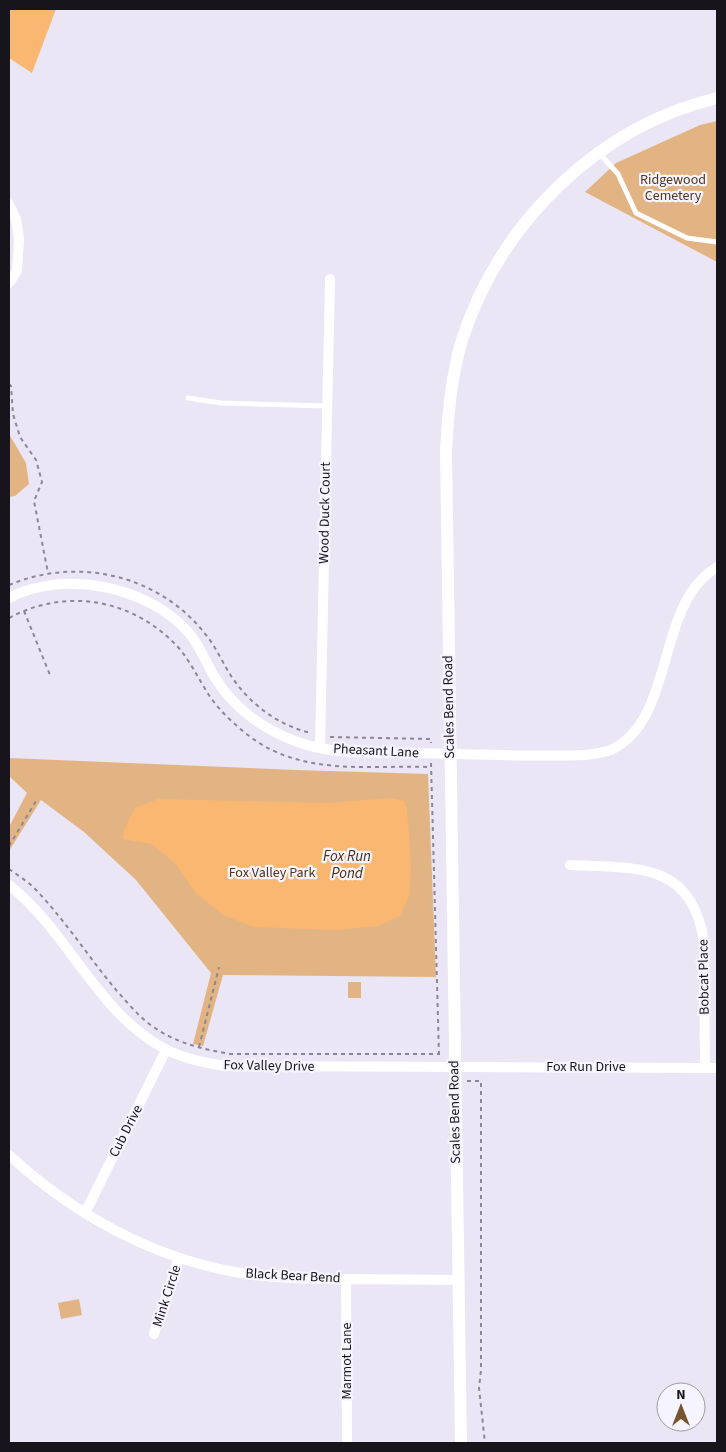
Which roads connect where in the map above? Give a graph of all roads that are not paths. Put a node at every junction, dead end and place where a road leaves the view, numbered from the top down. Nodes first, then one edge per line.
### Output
1 (717, 98) edge
2 (599, 152) junction
3 (9, 204) edge
4 (717, 242) edge
5 (330, 279) dead end
6 (9, 283) edge
7 (188, 398) dead end
8 (327, 406) junction
9 (717, 567) edge
10 (9, 598) edge
11 (320, 747) junction
12 (450, 755) junction
13 (570, 865) dead end
14 (9, 885) edge
15 (166, 1050) junction
16 (454, 1060) junction
17 (705, 1068) junction
18 (717, 1068) edge
19 (9, 1155) edge
20 (85, 1213) junction
21 (179, 1258) junction
22 (346, 1279) junction
23 (458, 1280) junction
24 (154, 1334) dead end
25 (347, 1443) edge
26 (461, 1443) edge

1 - 2 street, Scales Bend Road
2 - 4 lane
2 - 12 street, Scales Bend Road
3 - 6 street
5 - 8 street, Wood Duck Court
7 - 8 lane
8 - 11 street, Wood Duck Court
9 - 12 street, Pheasant Lane
10 - 11 street, Pheasant Lane
11 - 12 street, Pheasant Lane
12 - 16 street, Scales Bend Road
13 - 17 street, Bobcat Place
14 - 15 street, Fox Valley Drive
15 - 16 street, Fox Valley Drive
15 - 20 street, Cub Drive
16 - 17 street, Fox Run Drive
16 - 23 street, Scales Bend Road
17 - 18 street, Fox Run Drive
19 - 20 street, Black Bear Bend
20 - 21 street, Black Bear Bend
21 - 22 street, Black Bear Bend
21 - 24 street, Mink Circle
22 - 23 street, Black Bear Bend
22 - 25 street, Marmot Lane
23 - 26 street, Scales Bend Road

